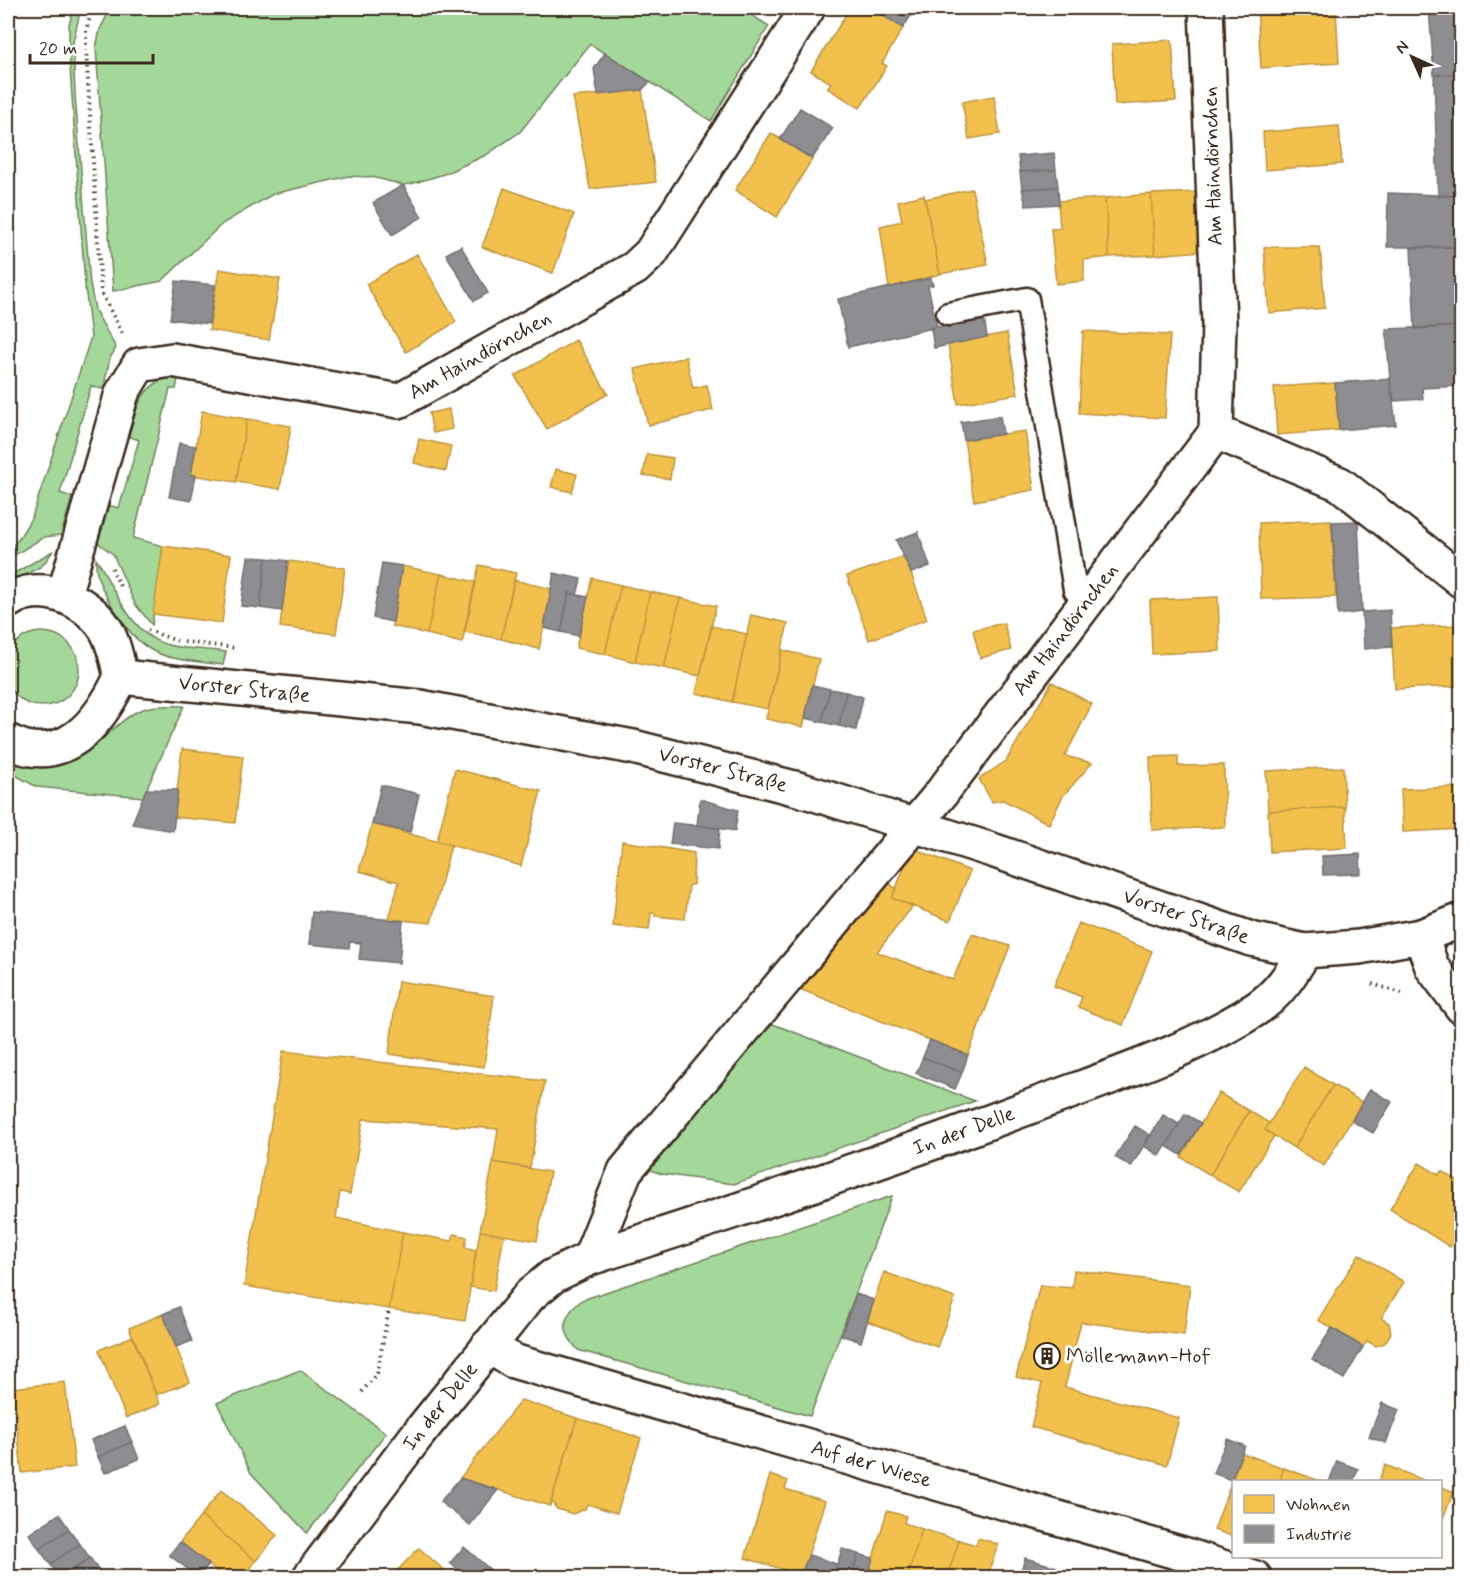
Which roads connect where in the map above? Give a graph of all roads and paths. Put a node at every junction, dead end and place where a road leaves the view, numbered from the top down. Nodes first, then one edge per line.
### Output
1 (93, 8) edge
2 (808, 8) edge
3 (1206, 8) edge
4 (948, 314) dead end
5 (139, 365) junction
6 (1216, 432) junction
7 (1461, 581) edge
8 (64, 595) junction
9 (8, 601) edge
10 (1088, 601) junction
11 (121, 677) junction
12 (8, 741) edge
13 (915, 825) junction
14 (1461, 920) edge
15 (1421, 936) junction
16 (1305, 951) junction
17 (1364, 981) dead end
18 (1441, 982) junction
19 (1461, 1007) edge
20 (590, 1258) junction
21 (389, 1309) dead end
22 (489, 1346) junction
23 (362, 1392) dead end
24 (309, 1578) edge
25 (1255, 1578) edge

1 - 5 path
2 - 5 street, Am Haindörnchen
3 - 6 street, Am Haindörnchen
4 - 10 lane
5 - 8 street
6 - 7 street
6 - 10 street, Am Haindörnchen
8 - 9 street
8 - 11 street
10 - 13 street, Am Haindörnchen
11 - 12 street
11 - 13 street, Vorster Straße
13 - 16 street, Vorster Straße
13 - 20 street
14 - 15 street, Vorster Straße
15 - 16 street, Vorster Straße
15 - 18 street
16 - 20 street, In der Delle
17 - 18 path
18 - 19 street
20 - 22 street, In der Delle
21 - 23 path
22 - 24 street, In der Delle
22 - 25 street, Auf der Wiese

